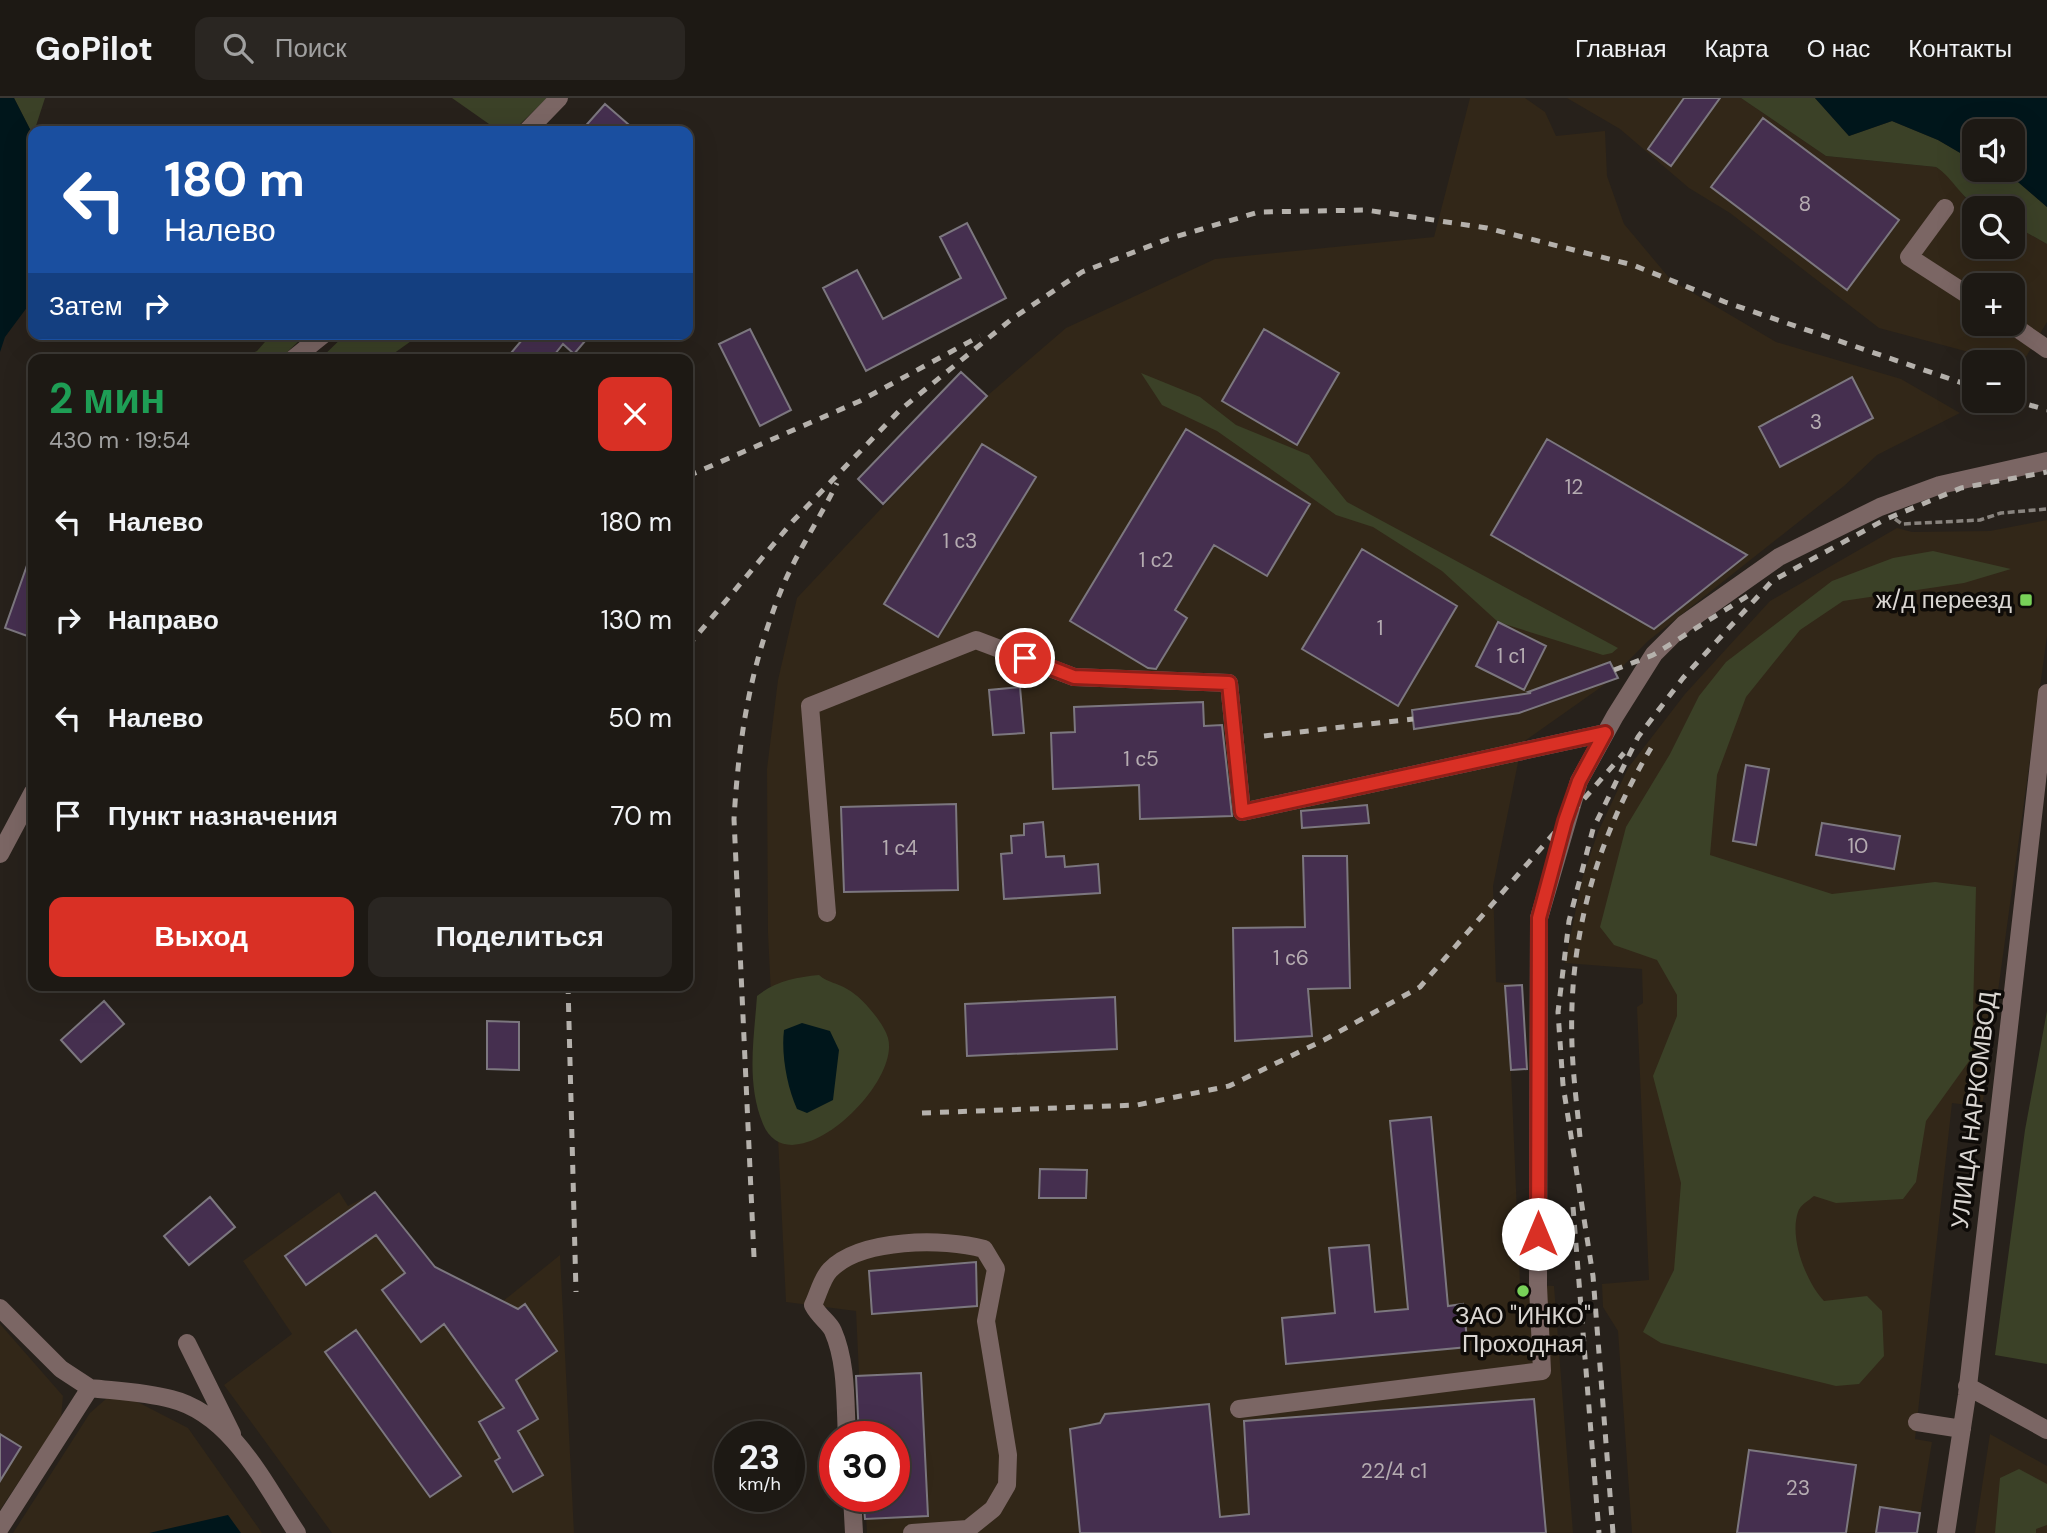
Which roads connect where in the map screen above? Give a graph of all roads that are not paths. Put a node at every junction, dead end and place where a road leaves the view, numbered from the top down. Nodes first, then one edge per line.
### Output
1 (559, 98) edge
2 (532, 126) edge
3 (1945, 208) dead end
4 (1962, 291) edge
5 (2025, 334) edge
6 (317, 340) edge
7 (2047, 349) edge
8 (299, 354) edge
9 (2047, 461) edge
10 (2047, 693) edge
11 (1605, 733) junction
12 (28, 802) edge
13 (2026, 825) junction
14 (2047, 838) edge
15 (0, 855) edge
16 (827, 913) dead end
17 (0, 1308) edge
18 (187, 1343) dead end
19 (1967, 1386) junction
20 (90, 1388) junction
21 (1239, 1409) dead end
22 (846, 1421) edge
23 (1917, 1422) dead end
24 (1962, 1429) junction
25 (2047, 1430) edge
26 (235, 1440) junction
27 (853, 1512) edge
28 (0, 1528) edge
29 (298, 1533) edge
30 (855, 1533) edge
31 (912, 1533) edge
32 (1946, 1533) edge

1 - 2 street
3 - 4 street
5 - 7 street
6 - 8 street
9 - 11 street
10 - 13 street, УЛИЦА НАРКОМВОД
11 - 16 street
11 - 21 street
12 - 15 street
13 - 14 street
13 - 19 street, УЛИЦА НАРКОМВОД
17 - 20 street
18 - 26 street
19 - 24 street, УЛИЦА НАРКОМВОД
19 - 25 street
20 - 26 street
20 - 28 street
22 - 31 street
23 - 24 street
24 - 32 street, УЛИЦА НАРКОМВОД
26 - 29 street
27 - 30 street

